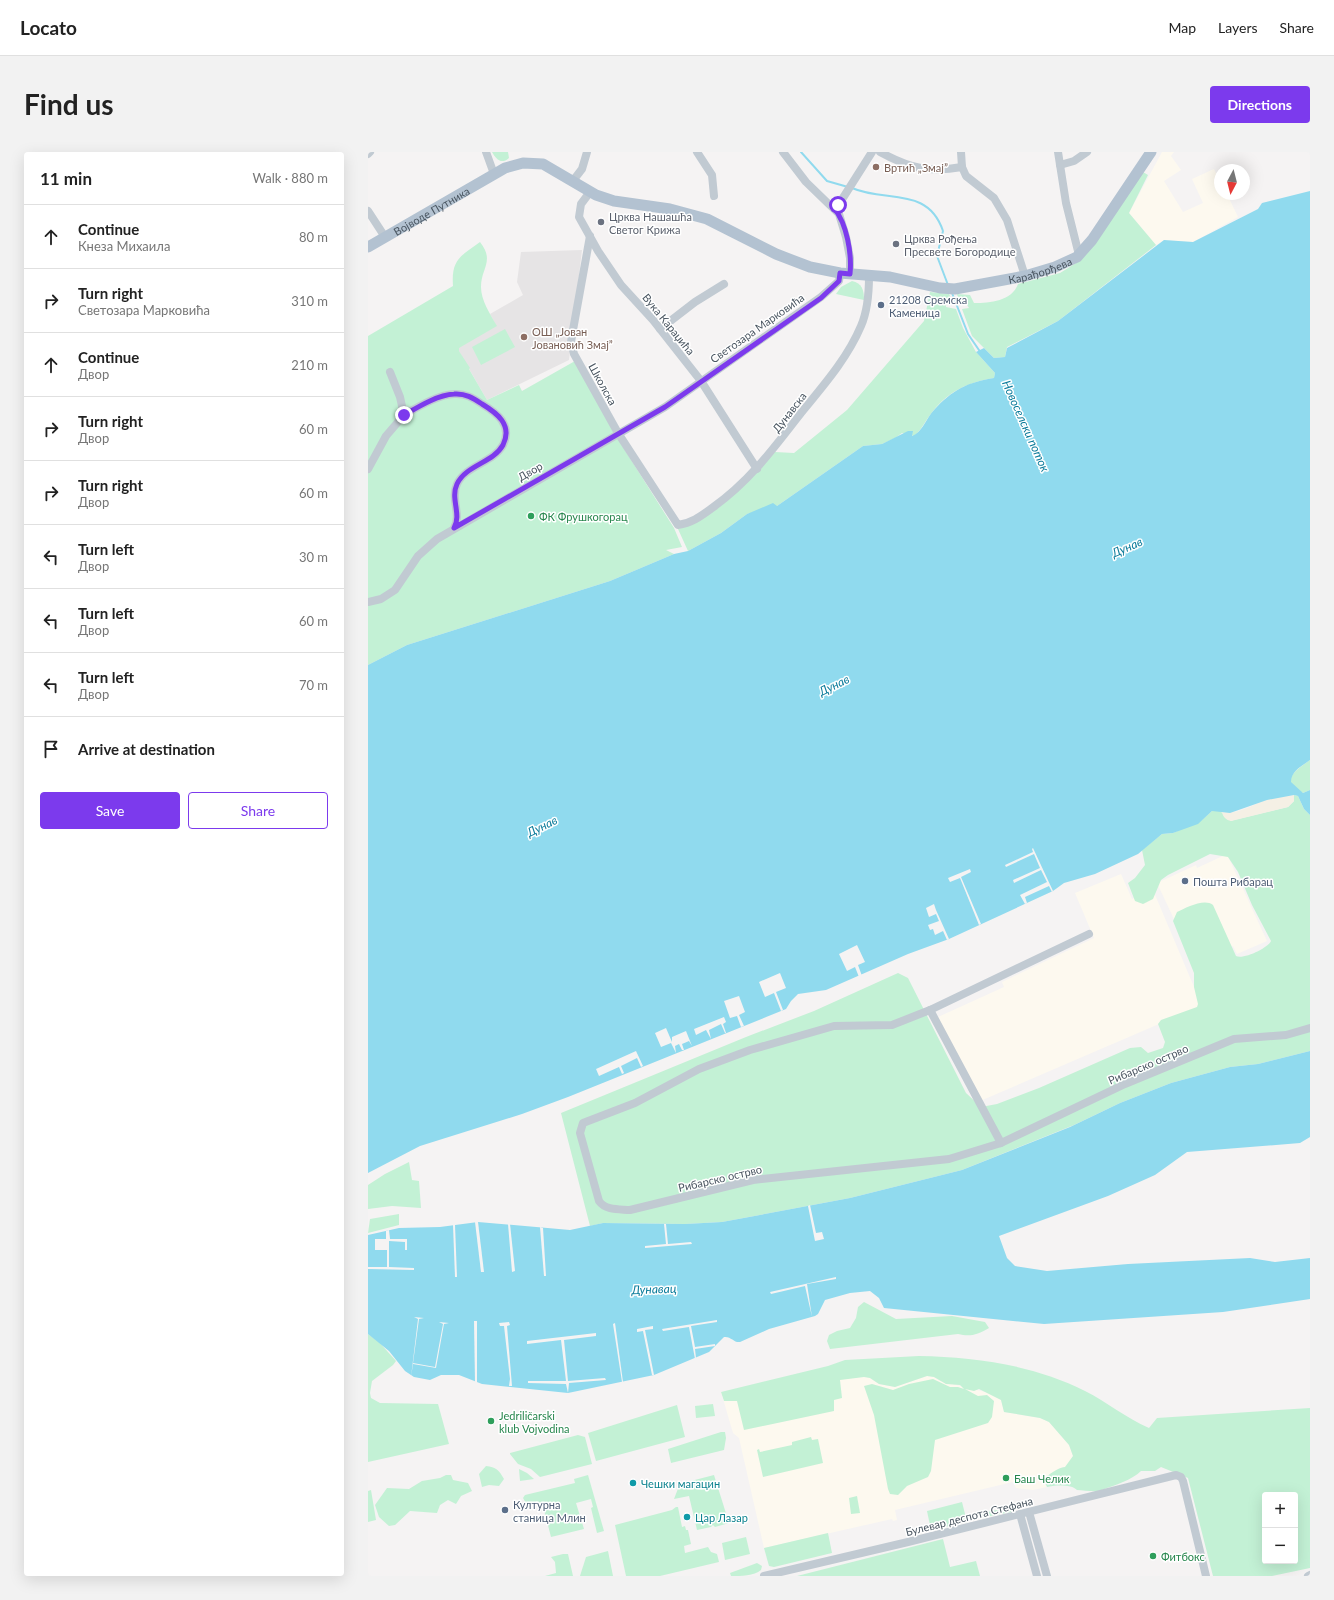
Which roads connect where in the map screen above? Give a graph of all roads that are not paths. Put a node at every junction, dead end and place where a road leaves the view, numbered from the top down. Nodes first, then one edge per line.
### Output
1 (370, 152) edge
2 (486, 152) edge
3 (588, 152) edge
4 (697, 152) edge
5 (783, 152) edge
6 (880, 152) edge
7 (963, 152) edge
8 (1058, 152) edge
9 (1087, 152) edge
10 (1151, 152) edge
11 (870, 153) edge
12 (368, 154) edge
13 (1060, 165) junction
14 (962, 167) junction
15 (494, 174) junction
16 (572, 182) junction
17 (590, 192) junction
18 (714, 196) dead end
19 (834, 208) junction
20 (368, 211) edge
21 (590, 236) junction
22 (385, 237) junction
23 (368, 247) edge
24 (1079, 255) junction
25 (845, 274) junction
26 (869, 276) junction
27 (1025, 276) junction
28 (724, 284) dead end
29 (660, 329) junction
30 (390, 372) dead end
31 (701, 381) junction
32 (404, 415) junction
33 (618, 433) junction
34 (757, 468) junction
35 (368, 470) edge
36 (678, 525) joint
37 (454, 528) junction
38 (368, 602) edge
39 (1089, 934) dead end
40 (930, 1010) junction
41 (1310, 1028) edge
42 (1001, 1143) junction
43 (1025, 1513) junction
44 (764, 1576) edge
45 (1037, 1576) edge
46 (1047, 1576) edge
47 (1206, 1576) edge

1 - 12 street
2 - 15 street
3 - 16 street
4 - 18 street
5 - 19 street
6 - 14 street
7 - 14 street
8 - 13 street
9 - 13 street
10 - 24 main road, Карађорђева
11 - 19 street
13 - 24 street
14 - 27 street
15 - 16 main road, Војводе Путника
15 - 22 main road, Војводе Путника
16 - 17 main road, Војводе Путника
17 - 21 street, Вука Караџића
17 - 25 main road
19 - 25 street
20 - 22 street
21 - 29 street, Вука Караџића
21 - 33 street, Школска
22 - 23 main road, Војводе Путника
24 - 27 main road, Карађорђева
25 - 26 main road
25 - 31 street, Светозара Марковића
26 - 27 main road, Карађорђева
26 - 34 street, Дунавска
28 - 29 street
29 - 31 street, Вука Караџића
30 - 32 street
31 - 33 street, Светозара Марковића
31 - 34 street, Вука Караџића
32 - 35 street
32 - 37 street
33 - 36 street, Школска
33 - 37 street, Двор
34 - 36 street, Дунавска
37 - 38 street, Двор
39 - 40 street
40 - 42 street
40 - 42 street, Рибарско острво
41 - 42 street, Рибарско острво
43 - 44 street, Булевар деспота Стефана
43 - 45 street
43 - 46 street
43 - 47 street, Булевар деспота Стефана

